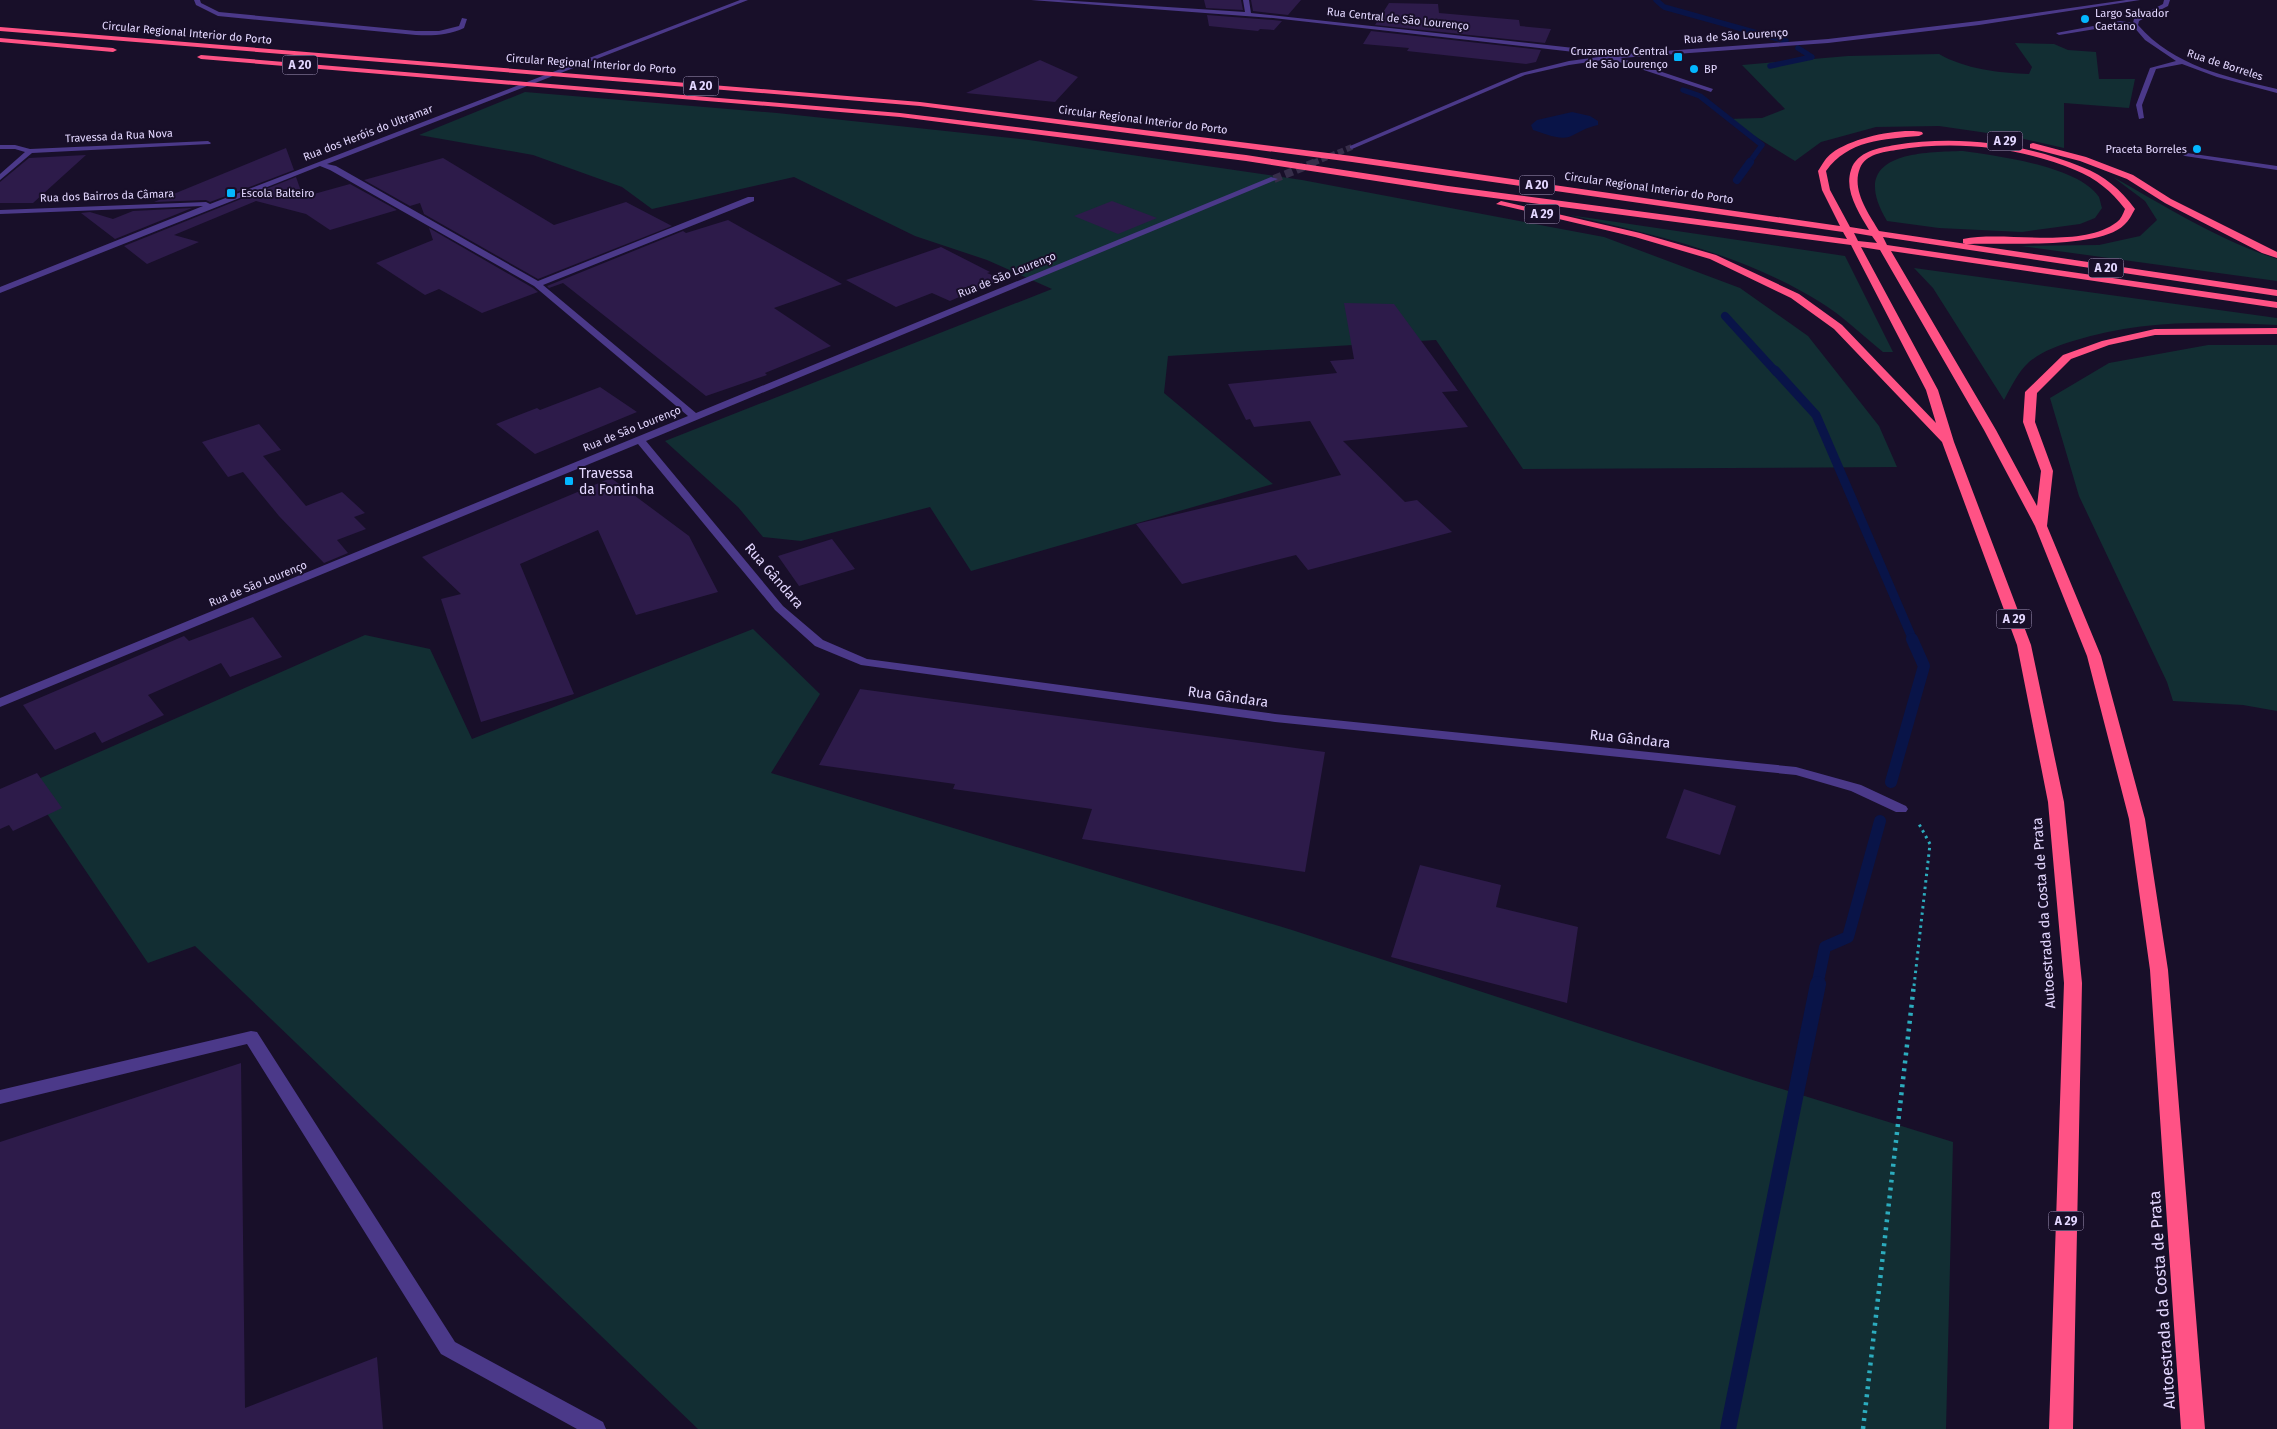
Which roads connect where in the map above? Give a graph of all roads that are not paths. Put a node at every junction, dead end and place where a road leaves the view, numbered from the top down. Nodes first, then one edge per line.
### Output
1 (197, 0) edge
2 (746, 0) edge
3 (1034, 0) edge
4 (1246, 0) edge
5 (2137, 0) edge
6 (2166, 0) edge
7 (1248, 14) junction
8 (464, 19) dead end
9 (2135, 25) junction
10 (0, 29) edge
11 (2059, 34) dead end
12 (0, 40) edge
13 (117, 50) dead end
14 (1723, 50) junction
15 (1643, 55) junction
16 (196, 57) dead end
17 (1610, 57) junction
18 (1718, 58) dead end
19 (1669, 61) dead end
20 (2182, 62) junction
21 (1711, 90) dead end
22 (2277, 91) edge
23 (2141, 118) dead end
24 (208, 143) dead end
25 (0, 147) edge
26 (1352, 147) tunnel mouth
27 (30, 151) junction
28 (2187, 155) dead end
29 (320, 164) junction
30 (2277, 168) edge
31 (0, 178) edge
32 (1274, 178) tunnel mouth
33 (1448, 189) junction
34 (750, 199) dead end
35 (216, 204) junction
36 (0, 212) edge
37 (1934, 242) junction
38 (2277, 254) edge
39 (537, 284) junction
40 (0, 290) edge
41 (2277, 294) edge
42 (2277, 305) edge
43 (2277, 332) edge
44 (696, 417) junction
45 (640, 440) junction
46 (1948, 442) junction
47 (2041, 526) junction
48 (0, 703) edge
49 (1901, 809) road end
50 (0, 1097) edge
51 (596, 1429) edge
52 (2061, 1429) edge
53 (2193, 1429) edge

1 - 8 street
2 - 29 street, Rua dos Heróis do Ultramar
3 - 7 street, Rua Central de São Lourenço
4 - 7 street
5 - 14 street, Rua de São Lourenço
6 - 9 street
7 - 17 street, Rua Central de São Lourenço
9 - 11 street
9 - 20 street, Rua de Borreles
10 - 37 highway, Circular Regional Interior do Porto / A 20
12 - 13 highway, Circular Regional Interior do Porto
14 - 15 street, Rua de São Lourenço
14 - 18 street
15 - 17 street, Rua de São Lourenço
15 - 19 street
16 - 33 highway, Circular Regional Interior do Porto / A 20
17 - 21 street
17 - 26 street, Rua de São Lourenço
20 - 22 street, Rua de Borreles
20 - 23 street
24 - 27 street, Travessa da Rua Nova
25 - 27 street, Travessa da Rua Nova
27 - 31 street
28 - 30 street
29 - 35 street, Rua dos Heróis do Ultramar
29 - 39 street
32 - 44 street, Rua de São Lourenço
33 - 42 highway, Circular Regional Interior do Porto / A 20
33 - 46 highway, A 29
34 - 39 street
35 - 36 street, Rua dos Bairros da Câmara
35 - 40 street, Rua dos Heróis do Ultramar
37 - 41 highway, Circular Regional Interior do Porto / A 20
37 - 47 highway, A 29
38 - 46 highway, A 29
39 - 44 street
43 - 47 highway, A 29
44 - 45 street, Rua de São Lourenço
45 - 48 street, Rua de São Lourenço
45 - 49 street, Rua Gândara
46 - 52 highway, Autoestrada da Costa de Prata / A 29
47 - 53 highway, Autoestrada da Costa de Prata / A 29
50 - 51 street

